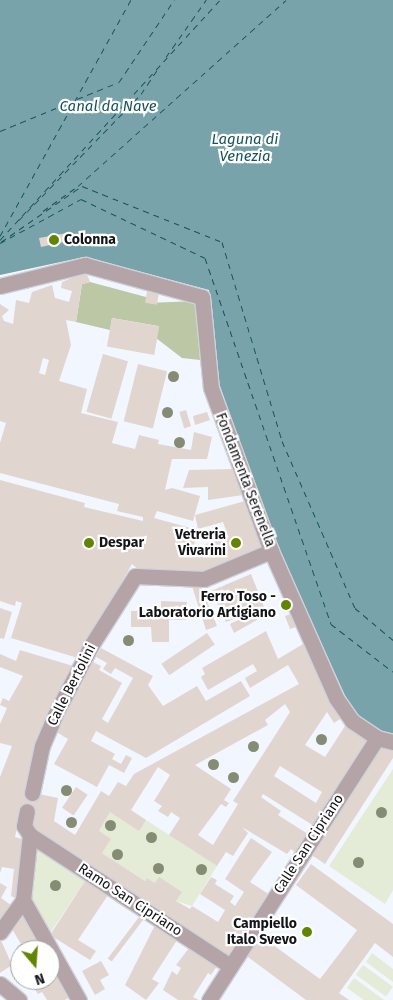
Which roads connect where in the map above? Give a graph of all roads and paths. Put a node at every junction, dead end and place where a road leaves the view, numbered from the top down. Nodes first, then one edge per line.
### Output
1 (0, 286) edge
2 (271, 551) junction
3 (377, 738) junction
4 (393, 742) edge
5 (32, 793) dead end
6 (27, 811) dead end
7 (30, 835) junction
8 (23, 900) junction
9 (0, 932) edge
10 (229, 965) junction
11 (0, 984) edge
12 (19, 1000) edge
13 (78, 1000) edge
14 (209, 1000) edge

1 - 2 street, Fondamenta Serenella
2 - 3 street, Fondamenta Serenella
2 - 5 street, Calle Bertolini
3 - 4 street, Fondamenta Serenella
3 - 10 street, Calle San Cipriano
6 - 7 street
7 - 8 street
7 - 10 street, Ramo San Cipriano
8 - 9 street
8 - 13 street
10 - 14 street, Calle San Cipriano
11 - 12 street

